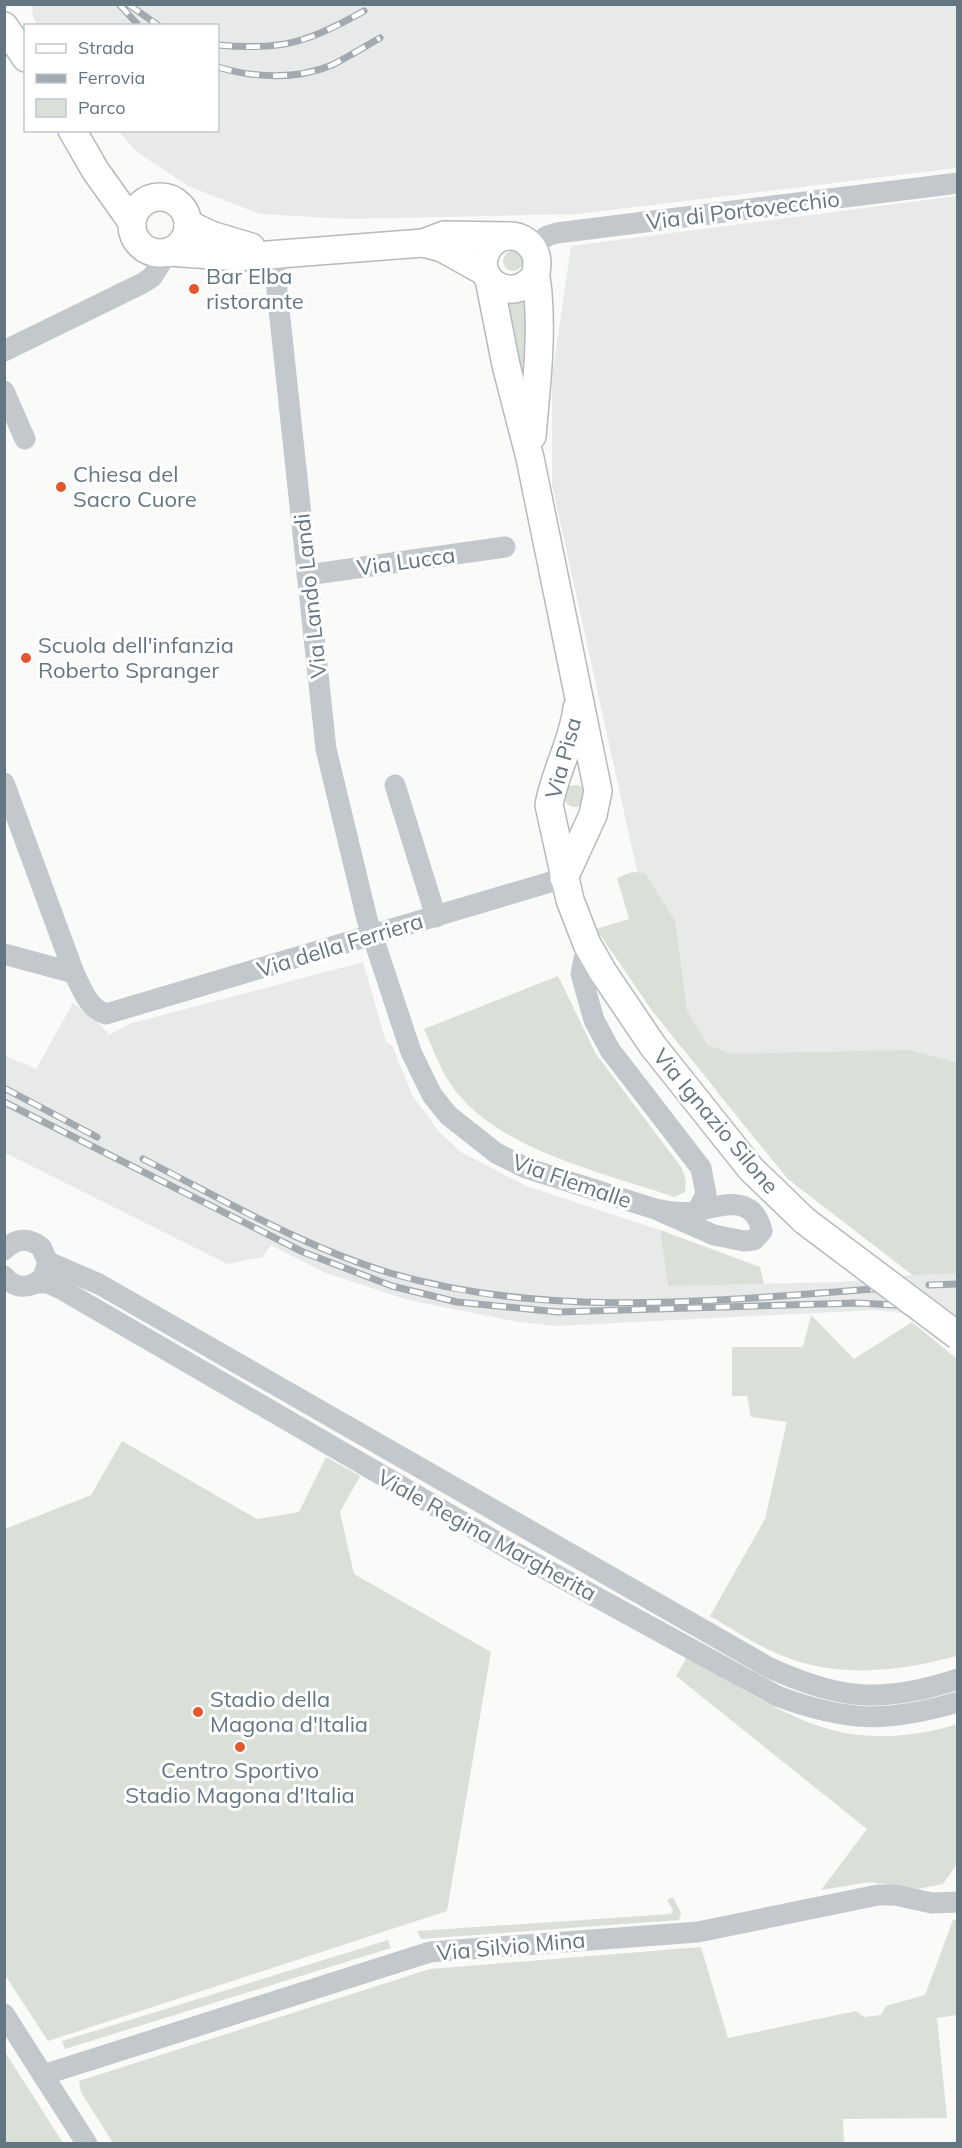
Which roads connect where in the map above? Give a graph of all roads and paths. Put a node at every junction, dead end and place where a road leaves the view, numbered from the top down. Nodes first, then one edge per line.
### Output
1 (4, 26) edge
2 (24, 55) edge
3 (74, 134) edge
4 (957, 183) edge
5 (156, 197) junction
6 (132, 222) junction
7 (188, 224) junction
8 (507, 236) junction
9 (423, 243) junction
10 (532, 247) junction
11 (168, 252) junction
12 (273, 253) junction
13 (536, 274) junction
14 (487, 275) junction
15 (4, 351) edge
16 (4, 391) edge
17 (25, 439) dead end
18 (530, 458) junction
19 (505, 547) dead end
20 (307, 575) junction
21 (578, 701) junction
22 (559, 773) junction
23 (595, 778) junction
24 (4, 783) edge
25 (395, 785) dead end
26 (564, 878) junction
27 (436, 917) junction
28 (374, 934) junction
29 (587, 944) junction
30 (4, 954) edge
31 (74, 972) junction
32 (655, 1209) junction
33 (698, 1210) junction
34 (9, 1241) edge
35 (48, 1262) junction
36 (37, 1283) junction
37 (8, 1285) edge
38 (957, 1336) edge
39 (562, 1549) junction
40 (550, 1572) junction
41 (957, 1679) edge
42 (957, 1702) edge
43 (956, 1900) edge
44 (4, 2014) edge
45 (43, 2075) junction
46 (87, 2144) edge

1 - 2 main road
3 - 5 main road
3 - 6 main road
4 - 10 street, Via di Portovecchio
5 - 6 main road
5 - 7 main road
6 - 11 main road
7 - 11 main road
7 - 12 main road
8 - 9 main road
8 - 10 main road
8 - 14 main road
9 - 12 main road
9 - 14 main road
10 - 13 main road
11 - 12 main road
11 - 15 street
12 - 20 street, Via Lando Landi
13 - 14 main road
13 - 18 main road, Via Pisa
14 - 18 main road, Via Pisa
16 - 17 street
18 - 21 main road, Via Pisa
19 - 20 street, Via Lucca
20 - 28 street, Via Lando Landi
21 - 22 main road, Via Pisa
21 - 23 main road, Via Pisa
22 - 23 main road
22 - 26 main road, Via Pisa
23 - 26 main road, Via Pisa
24 - 31 street
25 - 27 street
26 - 27 street, Via della Ferriera
26 - 29 main road, Via Ignazio Silone
27 - 28 street, Via della Ferriera
28 - 31 street, Via della Ferriera
28 - 32 street, Via Flemalle
29 - 33 street
29 - 38 main road, Via Ignazio Silone, bridge
30 - 31 street
32 - 33 street, Via Flemalle
32 - 33 street, Via Flemalle
34 - 35 street, Viale Regina Margherita
35 - 36 street
35 - 39 street, Viale Regina Margherita
36 - 37 street, Viale Regina Margherita
36 - 40 street, Viale Regina Margherita
39 - 40 street
39 - 41 street, Viale Regina Margherita
40 - 42 street, Viale Regina Margherita
43 - 45 street, Via Silvio Mina
44 - 45 street
45 - 46 street

